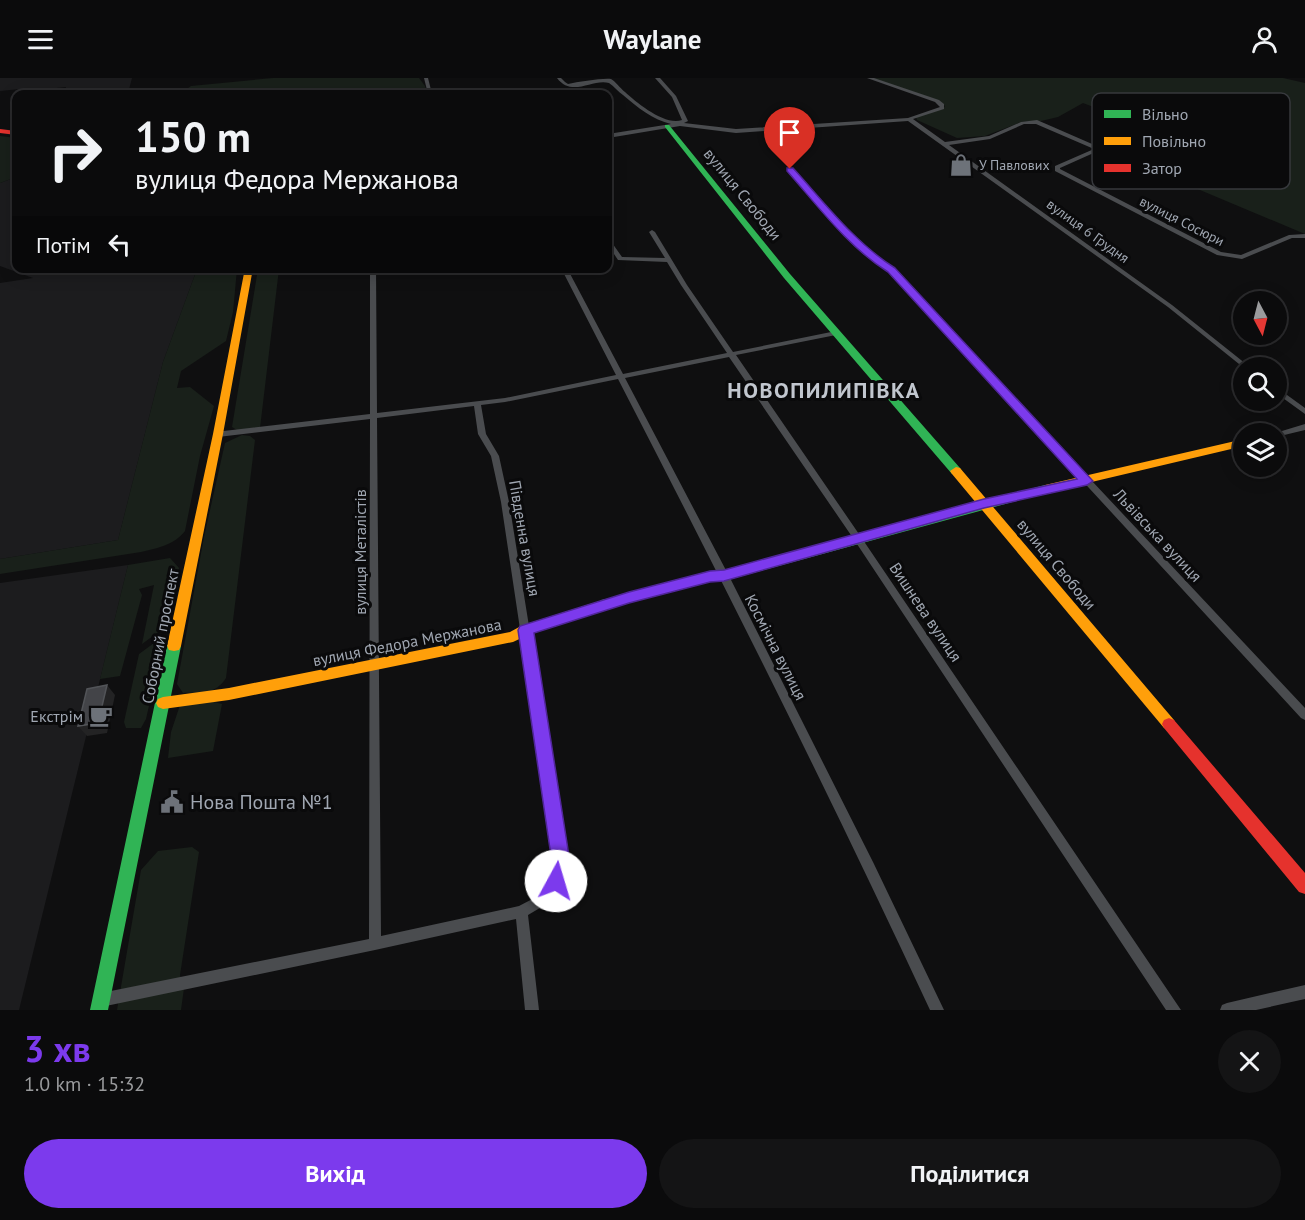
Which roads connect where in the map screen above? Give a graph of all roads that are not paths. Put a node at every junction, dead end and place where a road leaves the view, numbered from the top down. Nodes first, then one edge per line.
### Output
1 (559, 78) edge
2 (657, 78) edge
3 (869, 78) edge
4 (909, 119) junction
5 (680, 124) junction
6 (667, 126) junction
7 (612, 135) edge
8 (944, 144) junction
9 (1092, 146) edge
10 (1092, 152) edge
11 (790, 169) dead end
12 (1092, 188) edge
13 (1093, 189) edge
14 (652, 232) dead end
15 (1305, 236) edge
16 (612, 248) edge
17 (669, 260) junction
18 (248, 273) edge
19 (374, 273) edge
20 (567, 273) edge
21 (836, 333) junction
22 (733, 354) junction
23 (1234, 357) edge
24 (621, 378) junction
25 (1287, 398) edge
26 (477, 404) junction
27 (1305, 412) edge
28 (375, 416) junction
29 (1305, 427) edge
30 (1287, 431) edge
31 (218, 434) junction
32 (1233, 445) edge
33 (1087, 481) junction
34 (984, 504) junction
35 (858, 539) junction
36 (724, 576) junction
37 (526, 630) junction
38 (375, 666) junction
39 (163, 703) junction
40 (1305, 715) edge
41 (1305, 886) edge
42 (521, 912) junction
43 (375, 944) junction
44 (1305, 992) edge
45 (100, 1005) edge
46 (532, 1010) edge
47 (937, 1010) edge
48 (1174, 1010) edge
49 (1227, 1010) edge

1 - 5 street
2 - 5 street
3 - 4 street
4 - 5 street
4 - 8 street, вулиця 6 Грудня
5 - 6 street
6 - 7 street
6 - 21 street, вулиця Свободи
8 - 9 street, вулиця Сосюри
8 - 23 street, вулиця 6 Грудня
10 - 12 street, вулиця Сосюри
11 - 33 street, Львівська вулиця
13 - 15 street, вулиця Сосюри
14 - 17 street, Вишнева вулиця
16 - 17 street
17 - 22 street, Вишнева вулиця
18 - 31 street, Соборний проспект
19 - 28 street, вулиця Металістів
20 - 24 street, Космічна вулиця
21 - 22 street
21 - 34 street, вулиця Свободи
22 - 24 street
22 - 35 street, Вишнева вулиця
24 - 26 street
24 - 36 street, Космічна вулиця
25 - 27 street
26 - 28 street
26 - 37 street, Південна вулиця
28 - 31 street
28 - 38 street, вулиця Металістів
29 - 30 street
31 - 39 street, Соборний проспект
32 - 33 street, вулиця Федора Мержанова
33 - 34 street, вулиця Федора Мержанова
33 - 40 street, Львівська вулиця
34 - 35 street, вулиця Федора Мержанова
34 - 41 street, вулиця Свободи
35 - 36 street, вулиця Федора Мержанова
35 - 48 street, Вишнева вулиця
36 - 37 street, вулиця Федора Мержанова
36 - 47 street, Космічна вулиця
37 - 38 street, вулиця Федора Мержанова
37 - 42 street, Південна вулиця
38 - 39 street, вулиця Федора Мержанова
38 - 43 street, вулиця Металістів
39 - 45 street, Соборний проспект
42 - 43 street, Південна вулиця
42 - 46 street
43 - 45 street, Південна вулиця
44 - 49 street

